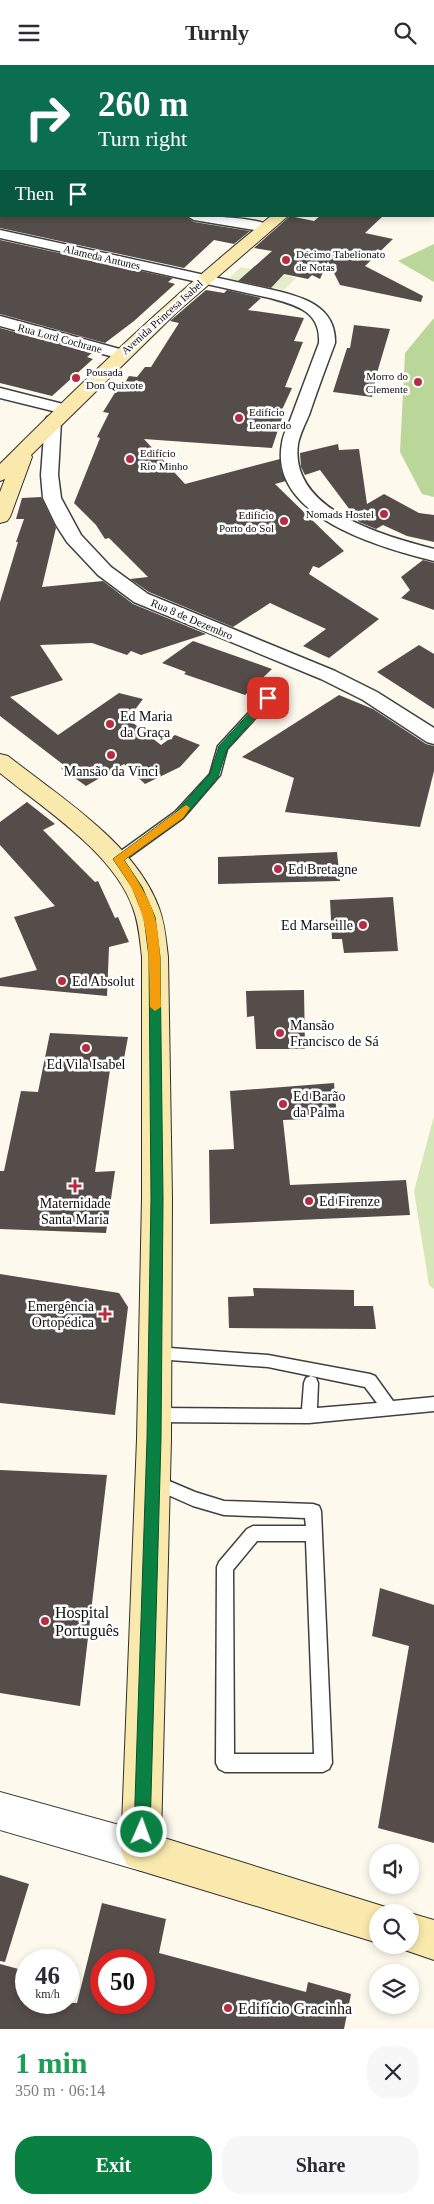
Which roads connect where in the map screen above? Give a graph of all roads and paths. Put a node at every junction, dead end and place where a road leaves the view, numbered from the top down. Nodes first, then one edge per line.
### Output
1 (200, 217) edge
2 (280, 217) edge
3 (266, 228) junction
4 (0, 234) edge
5 (203, 280) junction
6 (0, 321) edge
7 (121, 354) junction
8 (0, 393) edge
9 (59, 415) junction
10 (28, 447) junction
11 (0, 475) edge
12 (1, 511) edge
13 (434, 555) edge
14 (268, 698) dead end
15 (434, 737) edge
16 (0, 761) edge
17 (118, 859) junction
18 (155, 1353) junction
19 (311, 1383) dead end
20 (434, 1404) edge
21 (388, 1407) junction
22 (154, 1415) junction
23 (309, 1416) junction
24 (153, 1482) junction
25 (314, 1533) junction
26 (0, 1811) edge
27 (141, 1851) junction
28 (369, 1920) edge
29 (419, 1936) edge
30 (434, 1940) edge

1 - 3 street
2 - 3 main road, Avenida Princesa Isabel
3 - 5 main road, Avenida Princesa Isabel
4 - 5 street, Alameda Antunes
5 - 7 main road, Avenida Princesa Isabel
5 - 13 street, Alameda Antunes
6 - 7 street, Rua Lord Cochrane
7 - 9 main road, Avenida Princesa Isabel
8 - 9 street
9 - 10 main road, Avenida Princesa Isabel
9 - 15 street, Rua 8 de Dezembro
10 - 11 main road, Avenida Princesa Isabel
10 - 12 main road, Avenida Princesa Isabel
14 - 17 lane
16 - 17 main road
17 - 18 main road
18 - 21 lane
18 - 22 main road
19 - 23 lane
20 - 21 lane
21 - 23 lane
22 - 23 lane
22 - 24 main road
24 - 25 lane
24 - 27 main road
25 - 25 lane
26 - 27 street
27 - 28 main road
29 - 30 main road

